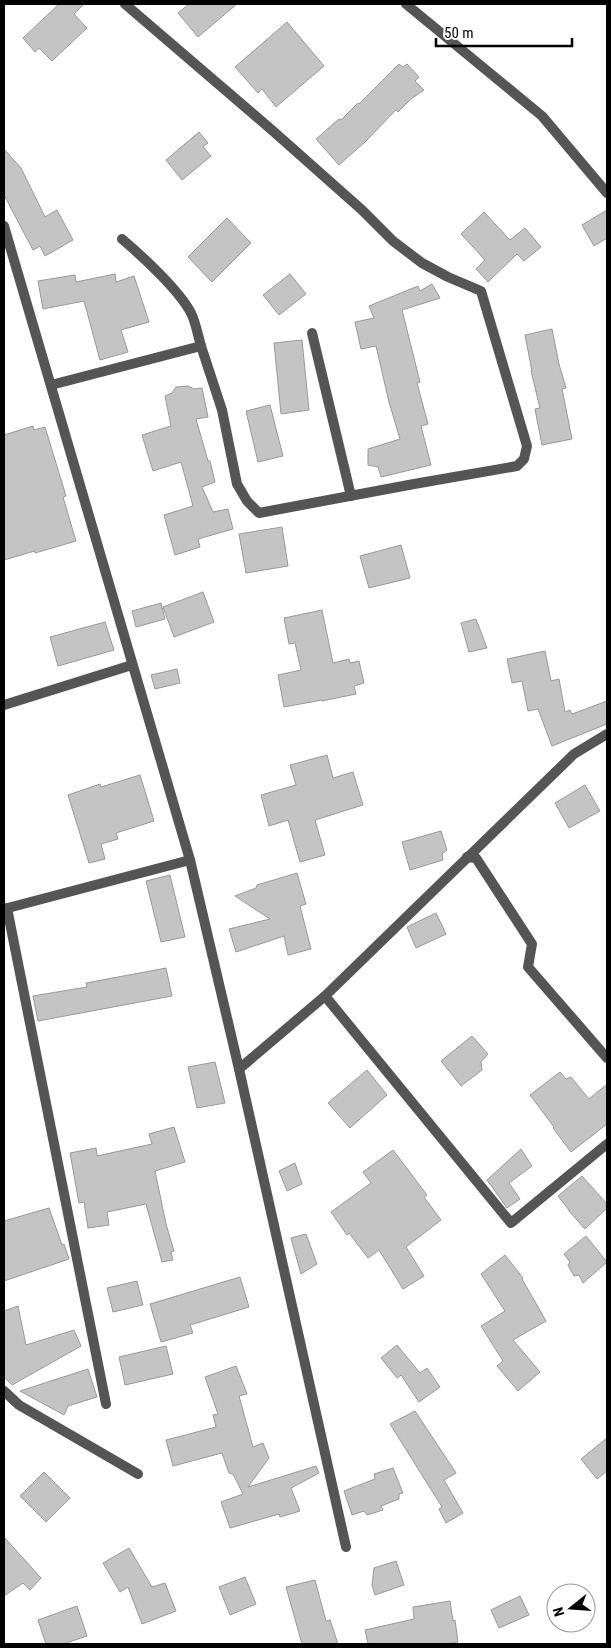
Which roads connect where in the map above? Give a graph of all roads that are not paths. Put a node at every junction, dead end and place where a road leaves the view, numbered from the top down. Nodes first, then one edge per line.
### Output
1 (125, 4) edge
2 (406, 4) edge
3 (607, 193) edge
4 (4, 226) edge
5 (122, 239) dead end
6 (312, 333) dead end
7 (202, 346) junction
8 (52, 385) junction
9 (351, 496) junction
10 (132, 665) junction
11 (4, 704) edge
12 (607, 734) edge
13 (467, 858) junction
14 (190, 860) junction
15 (6, 909) edge
16 (324, 996) junction
17 (607, 1058) edge
18 (239, 1069) junction
19 (607, 1144) edge
20 (4, 1391) edge
21 (106, 1404) dead end
22 (138, 1474) dead end
23 (346, 1547) dead end

1 - 9 street
2 - 3 street
4 - 8 street
5 - 7 street
6 - 9 street
7 - 8 street
7 - 9 street
8 - 10 street
10 - 11 street
10 - 14 street
12 - 13 street
13 - 16 street
13 - 17 street
14 - 15 street
14 - 18 street
15 - 21 street
16 - 18 street
16 - 19 street
18 - 23 street
20 - 22 street

